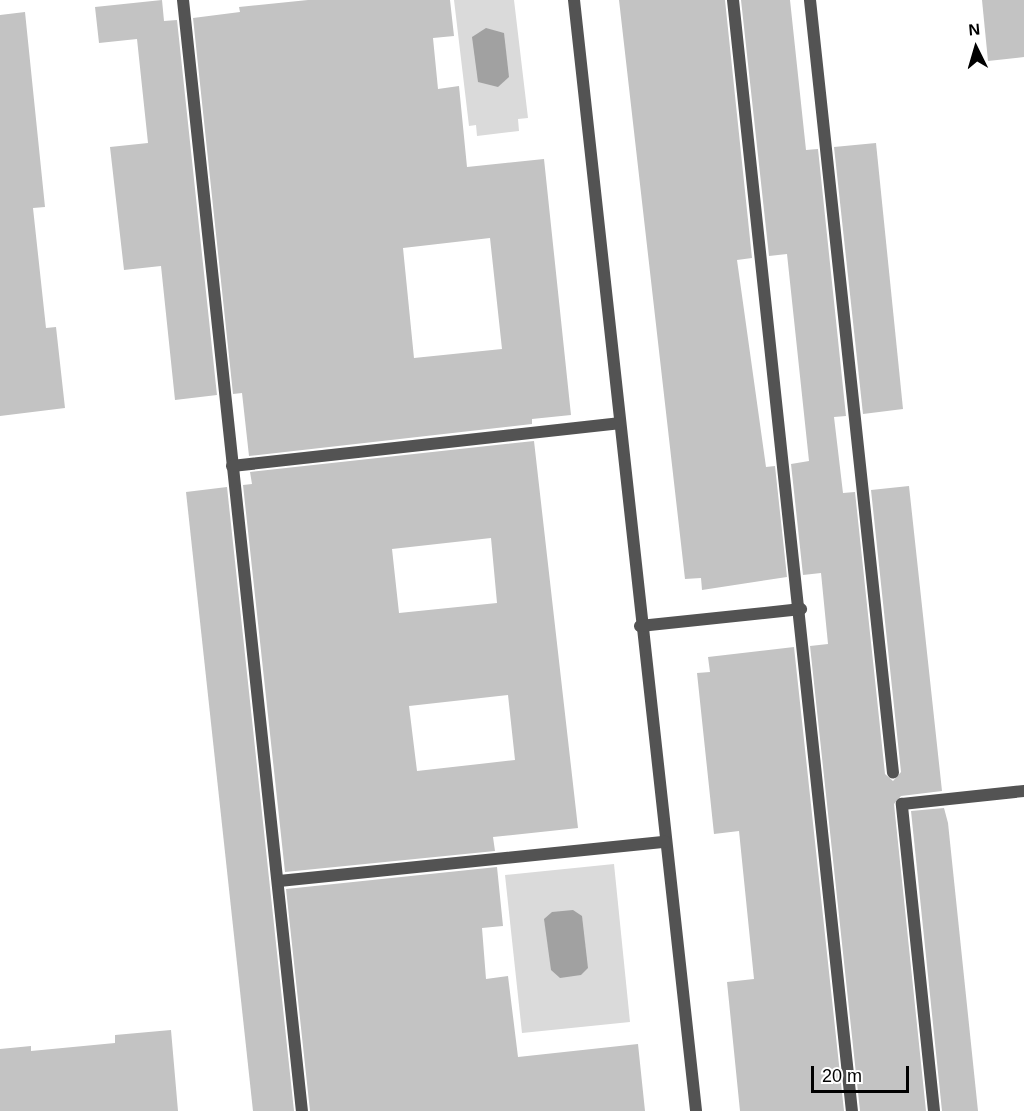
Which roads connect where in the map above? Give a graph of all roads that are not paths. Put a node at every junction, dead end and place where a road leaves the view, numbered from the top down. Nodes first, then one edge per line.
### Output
1 (183, 0) edge
2 (574, 0) edge
3 (733, 0) edge
4 (810, 0) edge
5 (619, 423) junction
6 (232, 466) junction
7 (801, 609) junction
8 (640, 626) junction
9 (893, 773) dead end
10 (1024, 791) edge
11 (665, 842) junction
12 (279, 881) junction
13 (302, 1111) edge
14 (696, 1111) edge
15 (852, 1111) edge
16 (934, 1111) edge

1 - 6 lane
2 - 5 lane
3 - 7 lane
4 - 9 lane
5 - 6 lane
5 - 8 lane
6 - 12 lane
7 - 8 lane
7 - 15 lane
8 - 11 lane
10 - 16 lane
11 - 12 lane
11 - 14 lane
12 - 13 lane

